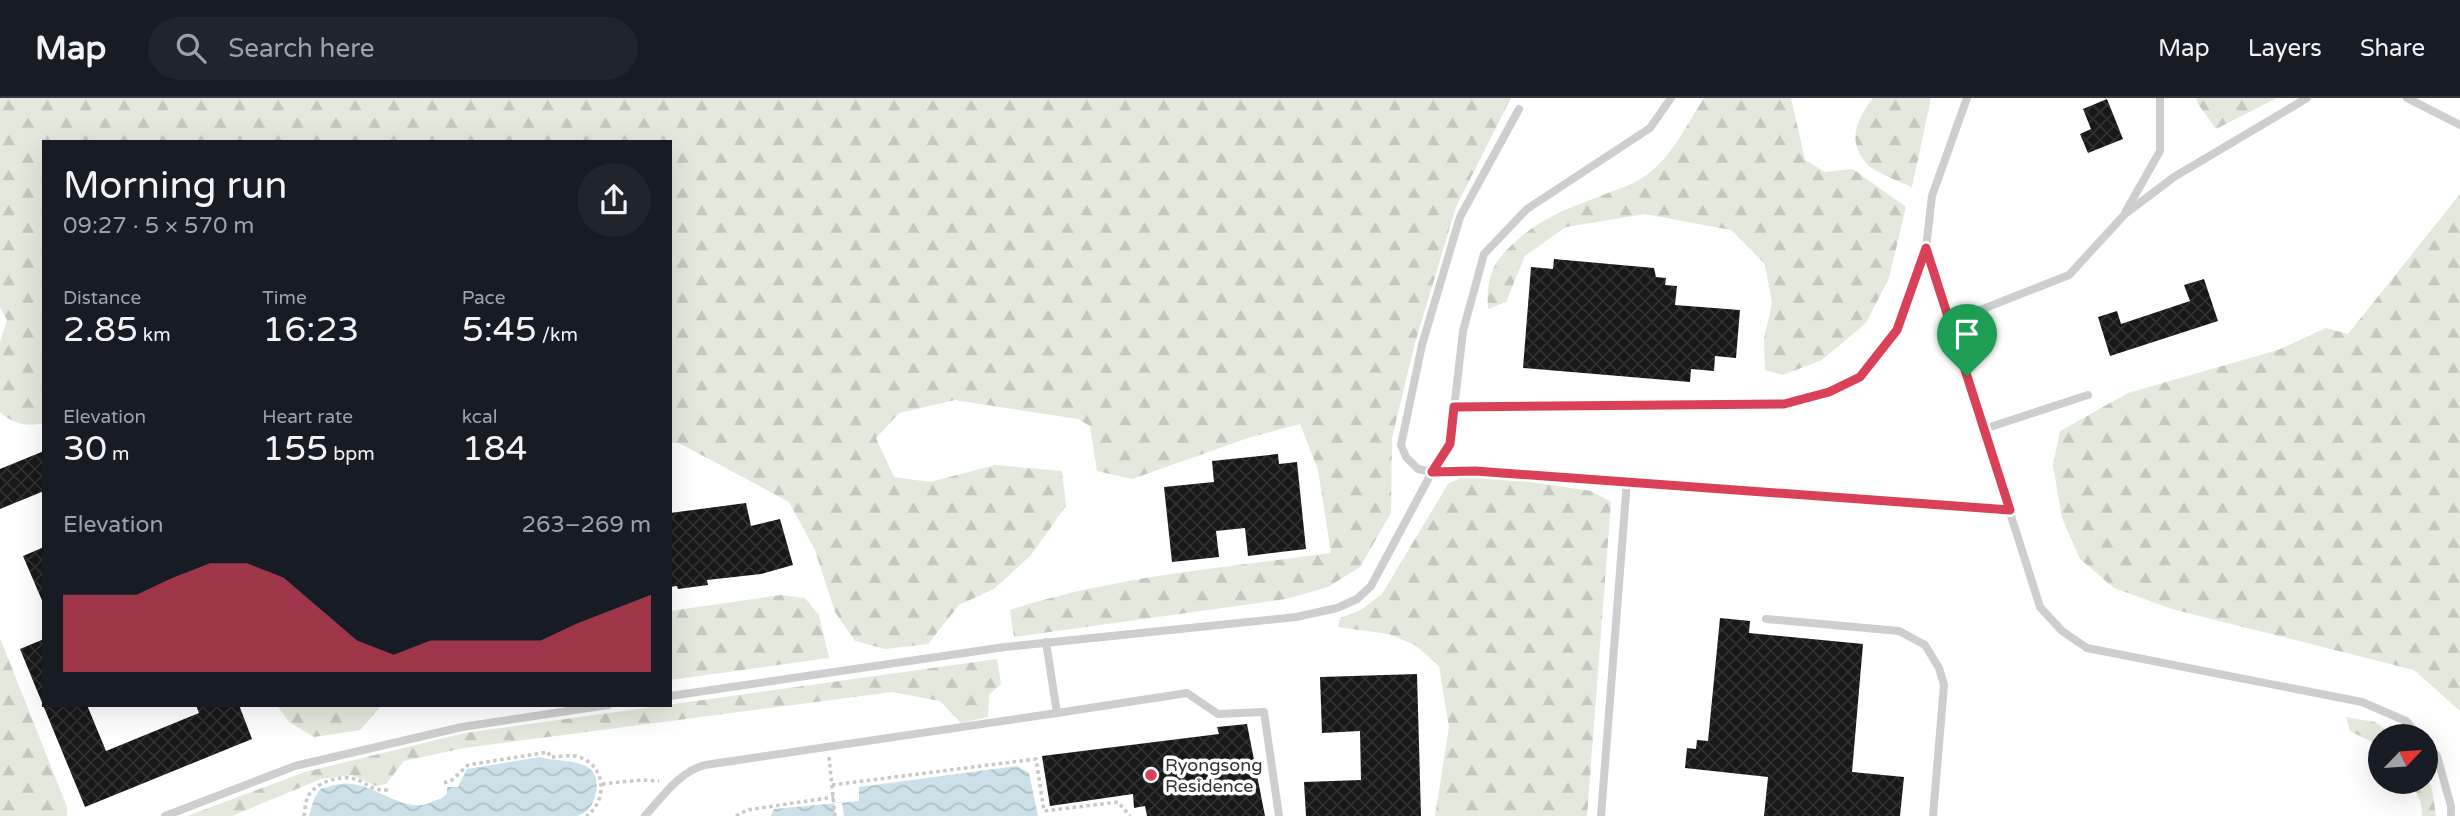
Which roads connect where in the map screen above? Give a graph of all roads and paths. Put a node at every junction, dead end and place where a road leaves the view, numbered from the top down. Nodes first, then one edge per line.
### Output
1 (1671, 98) edge
2 (1967, 98) edge
3 (2160, 98) edge
4 (2307, 98) edge
5 (2407, 98) edge
6 (1520, 109) dead end
7 (2460, 125) edge
8 (2125, 214) junction
9 (1926, 248) junction
10 (1950, 322) junction
11 (2088, 395) dead end
12 (1454, 407) junction
13 (1984, 429) junction
14 (1432, 472) junction
15 (1627, 481) junction
16 (2010, 510) junction
17 (1766, 619) dead end
18 (1046, 642) junction
19 (672, 696) edge
20 (595, 707) edge
21 (1057, 713) junction
22 (2409, 724) edge
23 (828, 747) junction
24 (2438, 760) edge
25 (444, 783) dead end
26 (675, 783) junction
27 (602, 784) junction
28 (832, 785) junction
29 (388, 790) dead end
30 (834, 797) junction
31 (165, 816) edge
32 (304, 816) edge
33 (586, 816) edge
34 (645, 816) edge
35 (736, 816) edge
36 (835, 816) edge
37 (1130, 816) edge
38 (1279, 816) edge
39 (1601, 816) edge
40 (1933, 816) edge
41 (2451, 816) edge

1 - 12 lane
2 - 9 lane
3 - 8 lane
4 - 8 lane
5 - 7 lane
6 - 14 lane
8 - 10 lane
9 - 10 lane
9 - 12 lane
10 - 13 lane
11 - 13 lane
12 - 14 lane
13 - 16 lane
14 - 15 lane
14 - 18 lane
15 - 16 lane
15 - 39 lane
16 - 22 lane
17 - 40 lane
18 - 19 lane
18 - 21 lane
20 - 31 lane
21 - 23 lane
21 - 38 lane
23 - 26 lane
23 - 28 path
24 - 41 lane
25 - 27 path
26 - 27 path
26 - 34 lane
27 - 33 path
28 - 30 path
28 - 37 path
29 - 32 path
30 - 35 path
30 - 36 path

